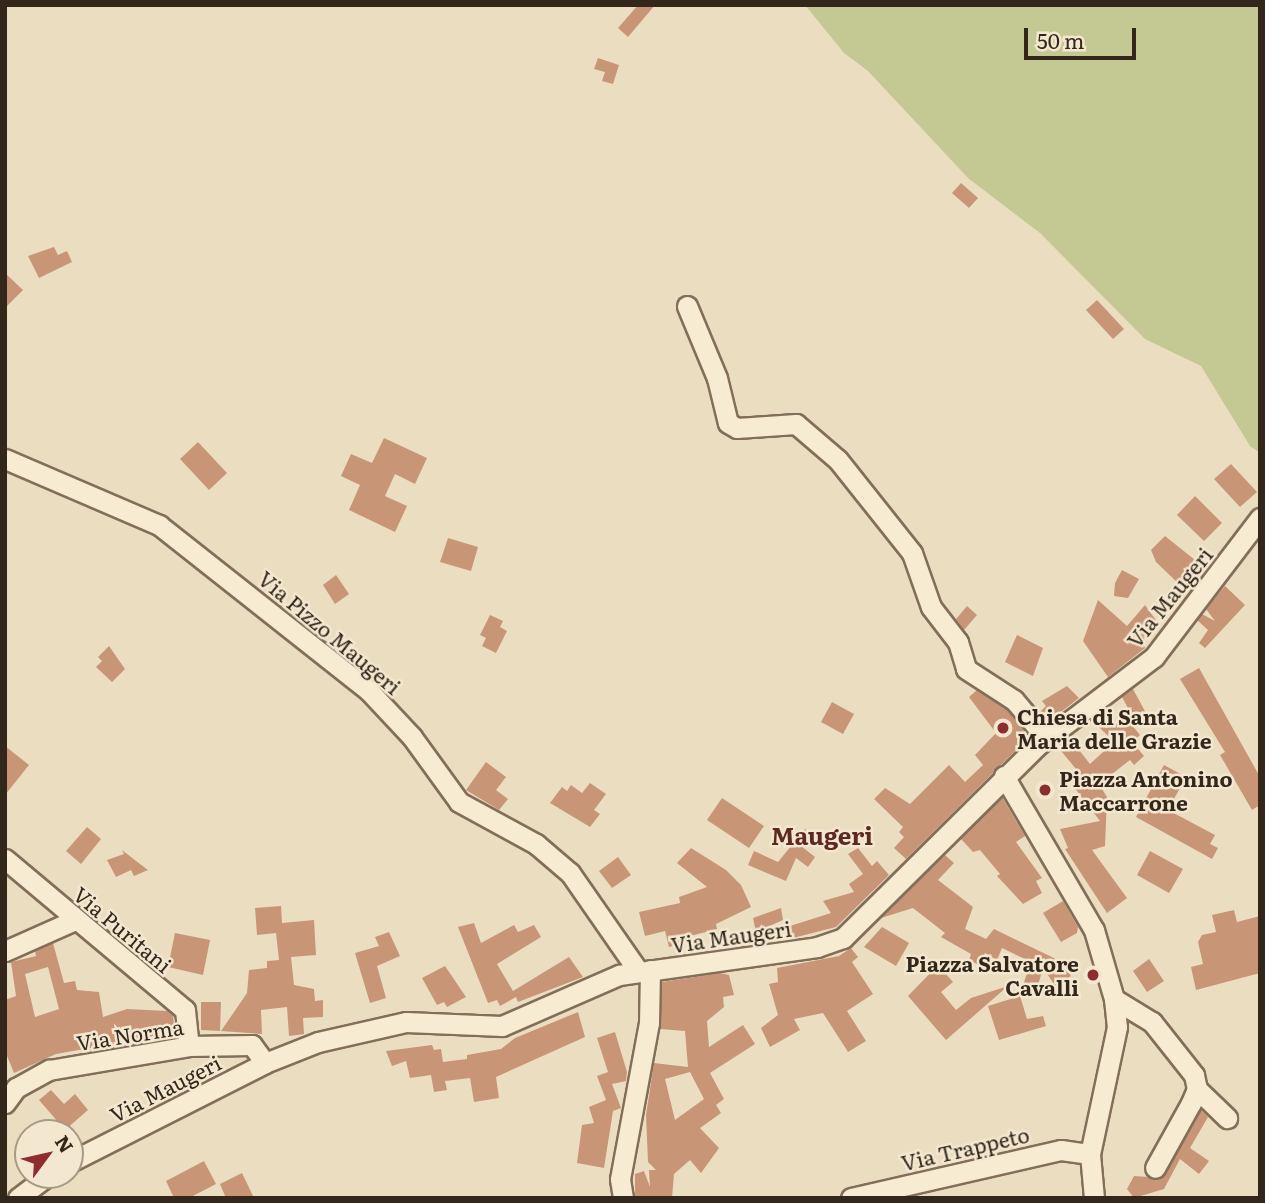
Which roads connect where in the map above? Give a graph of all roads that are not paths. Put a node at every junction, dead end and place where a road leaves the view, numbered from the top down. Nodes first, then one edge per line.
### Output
1 (687, 306) dead end
2 (5, 459) edge
3 (1260, 518) edge
4 (1046, 738) junction
5 (1004, 776) junction
6 (5, 859) edge
7 (75, 920) junction
8 (606, 928) junction
9 (5, 951) edge
10 (644, 970) junction
11 (604, 980) junction
12 (1114, 999) junction
13 (252, 1045) junction
14 (189, 1046) junction
15 (306, 1046) junction
16 (265, 1063) junction
17 (1196, 1088) junction
18 (5, 1103) edge
19 (1227, 1118) dead end
20 (84, 1154) edge
21 (1090, 1154) junction
22 (1155, 1168) dead end
23 (623, 1198) edge
24 (851, 1198) edge
25 (1094, 1198) edge

1 - 4 street
2 - 8 street, Via Pizzo Maugeri
3 - 4 street, Via Maugeri
4 - 5 street, Via Maugeri
5 - 10 street, Via Maugeri
5 - 12 street
6 - 7 street, Via Puritani
7 - 9 street
7 - 14 street, Via Puritani
8 - 10 street, Via Pizzo Maugeri
8 - 11 street
10 - 11 street, Via Maugeri
10 - 23 street
11 - 15 street, Via Maugeri
12 - 17 street
12 - 21 street
13 - 14 street, Via Norma
13 - 15 street, Via Norma
13 - 16 street
14 - 18 street, Via Norma
15 - 16 street, Via Maugeri
16 - 20 street, Via Maugeri
17 - 19 street
17 - 22 street
21 - 24 street, Via Trappeto
21 - 25 street

